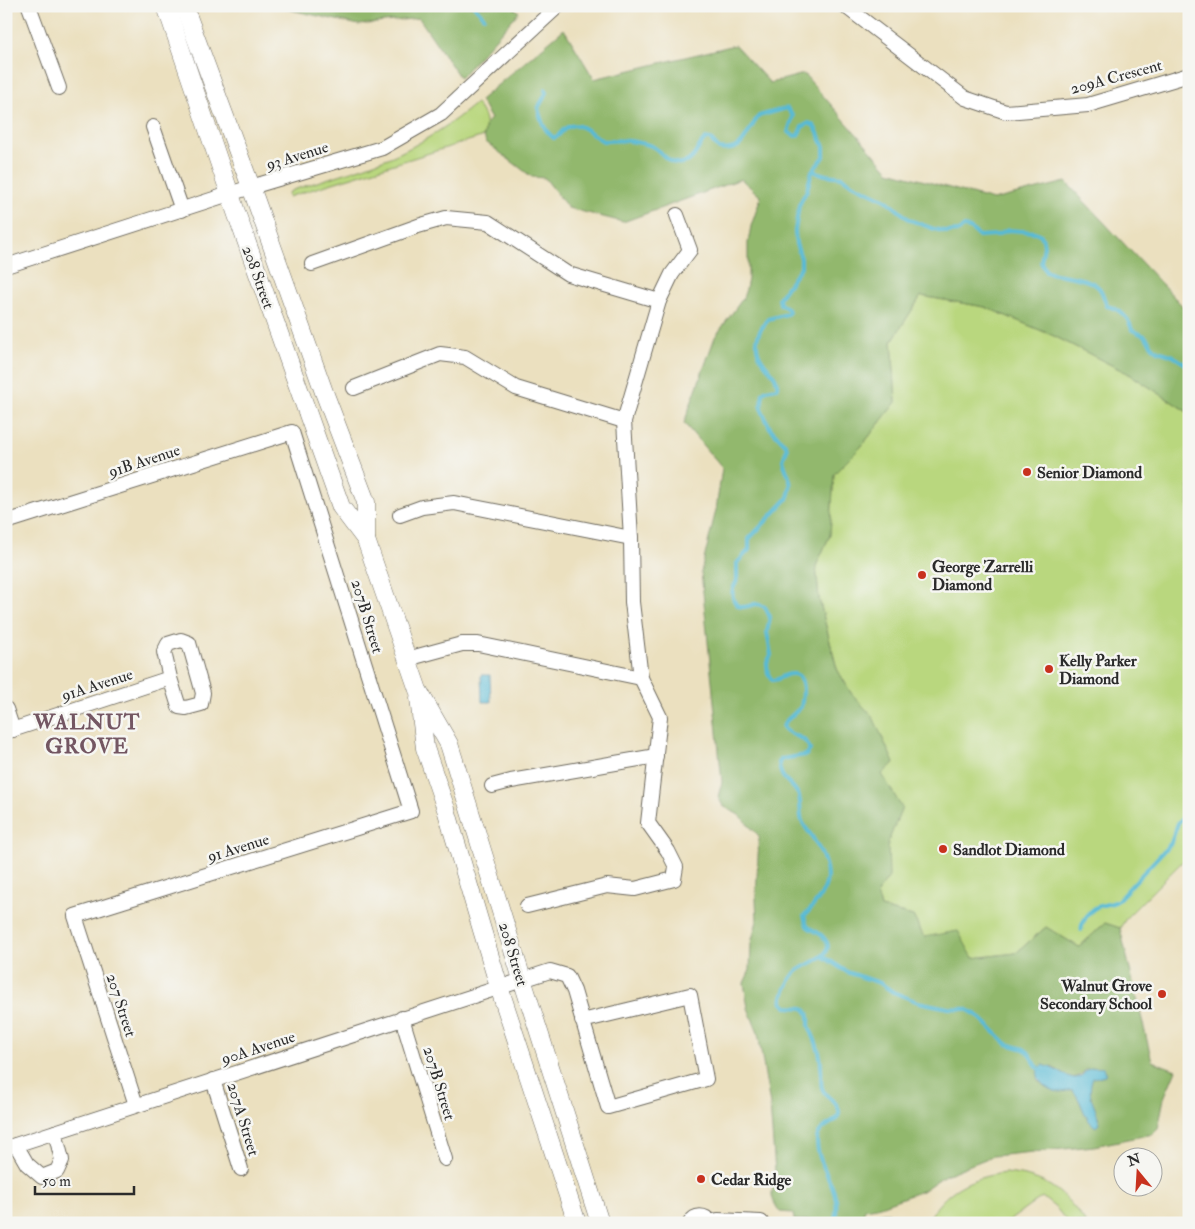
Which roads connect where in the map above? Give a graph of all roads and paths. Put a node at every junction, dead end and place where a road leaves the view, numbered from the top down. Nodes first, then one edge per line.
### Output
1 (29, 6) edge
2 (166, 6) edge
3 (184, 6) edge
4 (558, 6) edge
5 (845, 6) edge
6 (1189, 75) edge
7 (59, 88) dead end
8 (154, 127) dead end
9 (251, 187) junction
10 (230, 194) junction
11 (182, 210) junction
12 (676, 214) dead end
13 (312, 264) dead end
14 (6, 266) edge
15 (659, 301) junction
16 (354, 388) dead end
17 (624, 421) junction
18 (292, 432) joint
19 (400, 515) dead end
20 (6, 522) edge
21 (631, 538) junction
22 (366, 540) junction
23 (407, 659) junction
24 (170, 678) junction
25 (641, 678) junction
26 (418, 690) junction
27 (6, 709) edge
28 (9, 731) edge
29 (656, 756) junction
30 (492, 786) dead end
31 (411, 811) joint
32 (526, 906) dead end
33 (75, 916) joint
34 (522, 980) junction
35 (498, 987) junction
36 (402, 1018) junction
37 (582, 1021) junction
38 (213, 1080) junction
39 (136, 1105) junction
40 (56, 1132) junction
41 (11, 1146) edge
42 (445, 1158) dead end
43 (241, 1169) dead end
44 (702, 1218) edge
45 (760, 1222) edge
46 (577, 1223) edge
47 (600, 1223) edge

1 - 7 street
2 - 10 main road, 208 Street
3 - 9 main road, 208 Street
4 - 9 street, 93 Avenue
5 - 6 street, 209A Crescent
8 - 11 street
9 - 10 street, 93 Avenue
9 - 22 main road, 208 Street
10 - 11 street, 93 Avenue
10 - 22 main road, 208 Street
11 - 14 street, 93 Avenue
12 - 15 street
13 - 15 street
15 - 17 street
16 - 17 street
17 - 21 street
18 - 20 street, 91B Avenue
18 - 31 street, 207B Street
19 - 21 street
21 - 25 street
22 - 23 main road, 208 Street
23 - 25 street
23 - 26 main road, 208 Street
24 - 24 street
24 - 28 street, 91A Avenue
25 - 29 street
26 - 34 main road, 208 Street
26 - 35 main road, 208 Street
27 - 28 street
29 - 30 street
29 - 32 street
31 - 33 street, 91 Avenue
33 - 39 street, 207 Street
34 - 35 street, 90A Avenue
34 - 37 street, 90A Avenue
34 - 47 main road, 208 Street
35 - 36 street, 90A Avenue
35 - 46 main road, 208 Street
36 - 38 street, 90A Avenue
36 - 42 street, 207B Street
37 - 37 street
38 - 39 street, 90A Avenue
38 - 43 street, 207A Street
39 - 40 street, 90A Avenue
40 - 41 street, 90A Avenue
40 - 41 street
44 - 45 street

